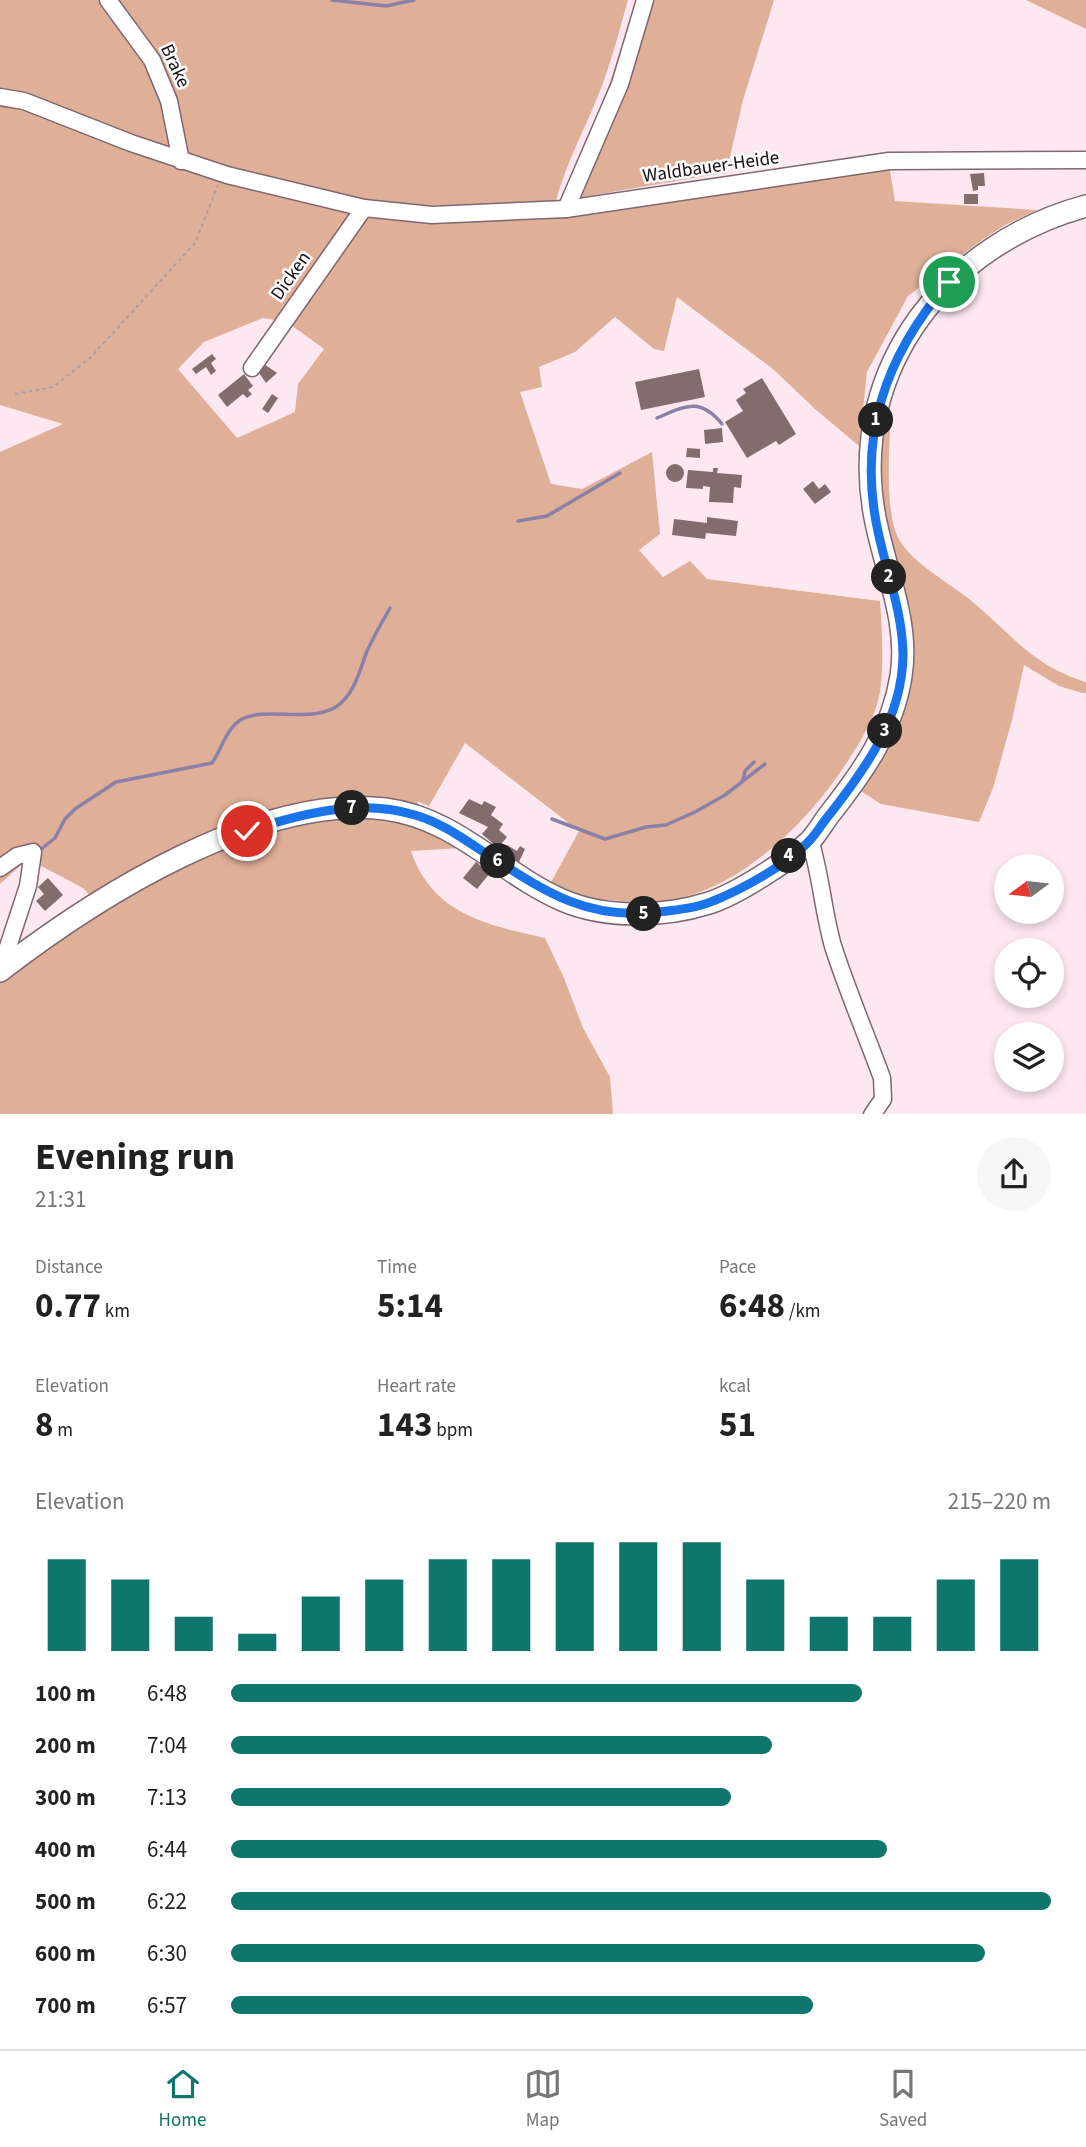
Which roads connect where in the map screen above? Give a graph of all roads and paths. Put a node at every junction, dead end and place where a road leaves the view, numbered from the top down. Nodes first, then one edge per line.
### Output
1 (108, 0) edge
2 (645, 0) edge
3 (0, 97) edge
4 (1086, 160) edge
5 (181, 161) junction
6 (223, 174) junction
7 (1086, 206) edge
8 (364, 208) junction
9 (566, 209) junction
10 (252, 368) dead end
11 (15, 394) dead end
12 (810, 840) junction
13 (0, 868) edge
14 (0, 971) edge
15 (873, 1114) edge

1 - 5 street, Brake
2 - 9 street
3 - 5 street, Waldbauer-Heide
4 - 9 street, Waldbauer-Heide
5 - 6 street, Waldbauer-Heide
6 - 8 street, Waldbauer-Heide
6 - 11 path
7 - 12 main road
8 - 9 street, Waldbauer-Heide
8 - 10 street, Dicken
12 - 14 main road
12 - 15 street
13 - 14 street

